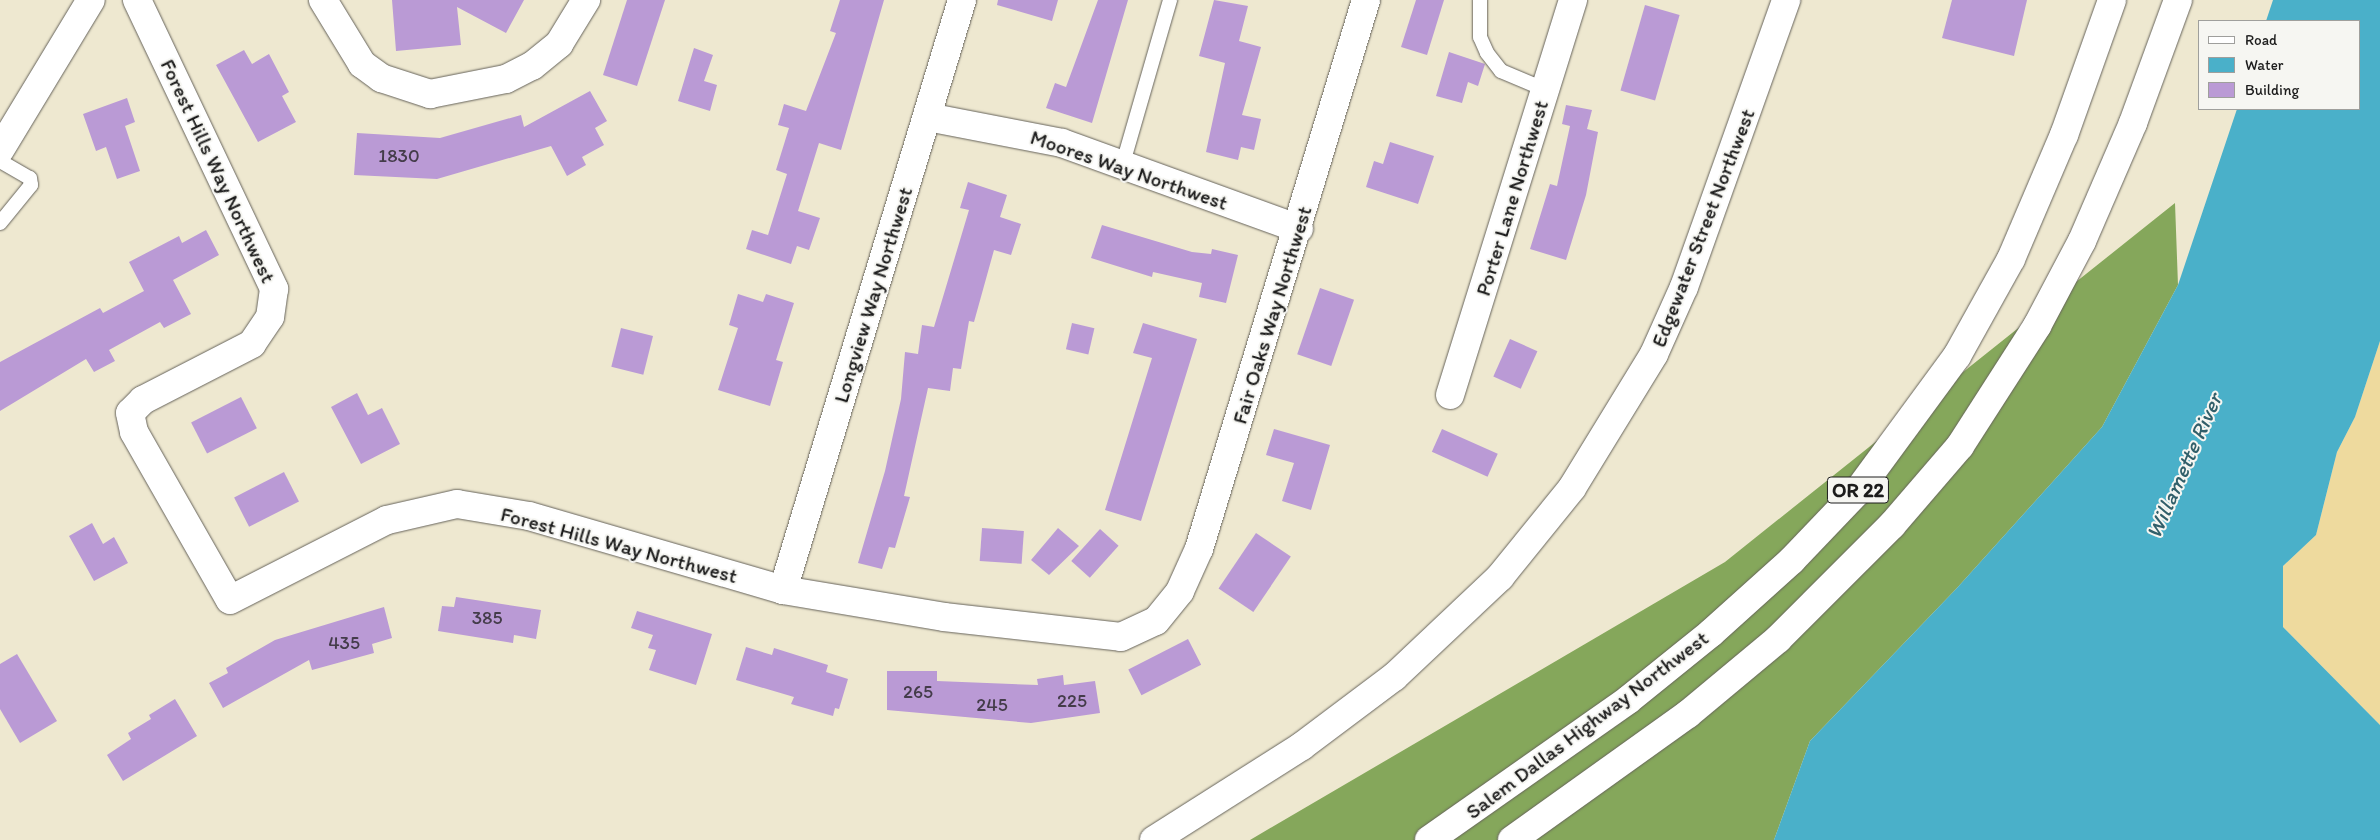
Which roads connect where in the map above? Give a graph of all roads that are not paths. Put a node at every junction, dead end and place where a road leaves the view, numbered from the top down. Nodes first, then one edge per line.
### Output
1 (91, 0) edge
2 (137, 0) edge
3 (323, 0) edge
4 (586, 0) edge
5 (962, 0) edge
6 (1170, 0) edge
7 (1366, 0) edge
8 (1480, 0) edge
9 (1573, 0) edge
10 (1786, 0) edge
11 (2112, 0) edge
12 (2178, 0) edge
13 (1546, 90) junction
14 (927, 118) junction
15 (0, 150) edge
16 (0, 161) edge
17 (1123, 163) junction
18 (0, 223) edge
19 (1299, 229) junction
20 (1450, 395) dead end
21 (783, 590) junction
22 (1156, 621) joint
23 (1154, 840) edge
24 (1429, 840) edge
25 (1512, 840) edge

1 - 15 main road
2 - 21 main road, Forest Hills Way Northwest
3 - 4 main road
5 - 14 main road, Longview Way Northwest
6 - 17 lane
7 - 19 main road, Fair Oaks Way Northwest
8 - 13 lane
9 - 13 main road, Porter Lane Northwest
10 - 23 main road, Edgewater Street Northwest
11 - 24 main road, Salem Dallas Highway Northwest / OR 22
12 - 25 main road, OR 22
13 - 20 main road, Porter Lane Northwest
14 - 17 main road, Moores Way Northwest
14 - 21 main road, Longview Way Northwest
16 - 18 lane
17 - 19 main road, Moores Way Northwest
19 - 22 main road, Fair Oaks Way Northwest
21 - 22 main road, Forest Hills Way Northwest

